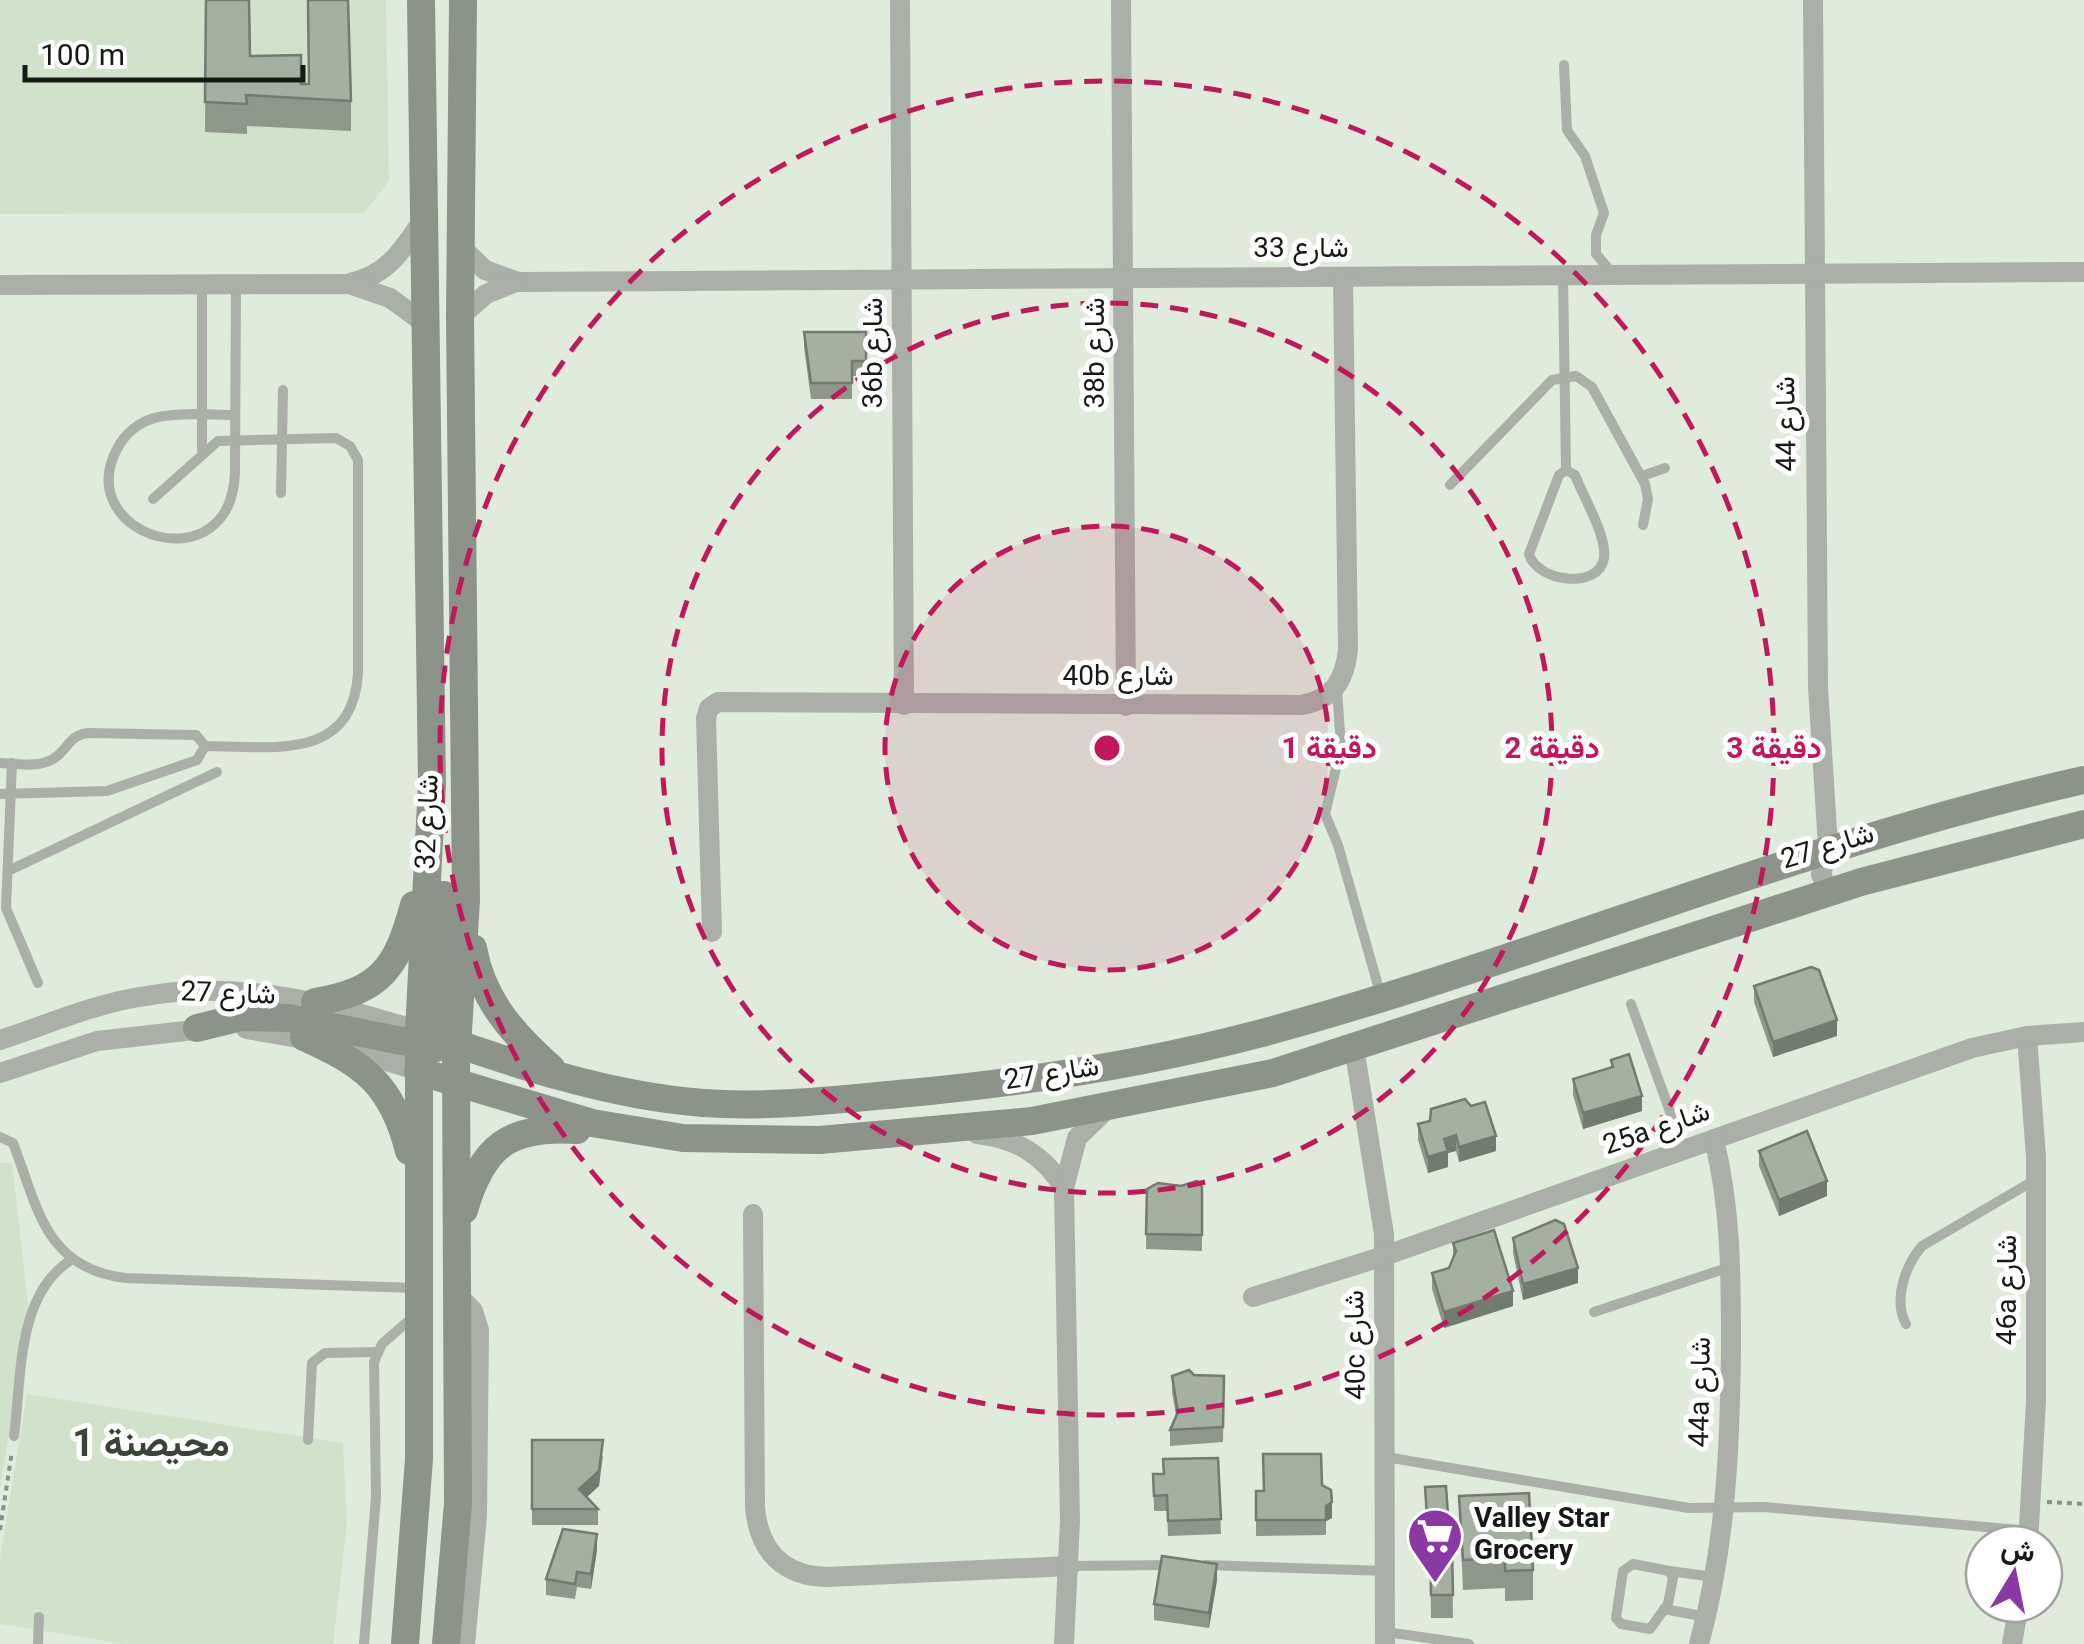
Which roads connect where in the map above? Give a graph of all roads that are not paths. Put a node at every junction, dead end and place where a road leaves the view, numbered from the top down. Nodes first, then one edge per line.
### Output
1 (421, 0) edge
2 (900, 0) edge
3 (1122, 0) edge
4 (1814, 0) edge
5 (460, 6) edge
6 (1564, 66) dead end
7 (422, 222) junction
8 (460, 246) junction
9 (2084, 272) edge
10 (1814, 274) junction
11 (1614, 275) junction
12 (1563, 276) junction
13 (1344, 277) junction
14 (1124, 278) junction
15 (902, 280) junction
16 (518, 282) junction
17 (0, 284) edge
18 (202, 284) junction
19 (236, 284) junction
20 (349, 284) junction
21 (460, 317) junction
22 (424, 323) junction
23 (1565, 375) junction
24 (284, 390) dead end
25 (201, 415) junction
26 (235, 415) junction
27 (235, 437) junction
28 (282, 438) junction
29 (202, 450) junction
30 (1664, 468) dead end
31 (1566, 470) junction
32 (1642, 476) junction
33 (1450, 485) dead end
34 (281, 494) dead end
35 (153, 499) dead end
36 (1643, 525) dead end
37 (1337, 688) junction
38 (904, 706) junction
39 (1126, 706) junction
40 (205, 746) junction
41 (6, 763) edge
42 (217, 772) dead end
43 (2084, 780) edge
44 (432, 784) junction
45 (6, 794) edge
46 (2084, 824) edge
47 (1828, 846) junction
48 (427, 860) junction
49 (8, 872) junction
50 (1831, 893) junction
51 (466, 900) junction
52 (712, 932) dead end
53 (38, 984) dead end
54 (1381, 996) junction
55 (315, 1002) junction
56 (1631, 1004) dead end
57 (197, 1028) junction
58 (2084, 1032) edge
59 (2028, 1036) junction
60 (304, 1037) junction
61 (0, 1040) edge
62 (1354, 1047) junction
63 (437, 1057) junction
64 (556, 1072) junction
65 (0, 1074) edge
66 (701, 1102) junction
67 (1107, 1109) junction
68 (958, 1130) junction
69 (637, 1133) junction
70 (0, 1137) edge
71 (1714, 1139) junction
72 (1684, 1150) junction
73 (2036, 1179) junction
74 (416, 1180) junction
75 (1064, 1188) junction
76 (753, 1214) dead end
77 (456, 1240) junction
78 (1384, 1256) junction
79 (72, 1260) junction
80 (1731, 1266) junction
81 (456, 1292) junction
82 (1252, 1297) dead end
83 (419, 1300) junction
84 (1594, 1312) dead end
85 (1906, 1324) dead end
86 (377, 1352) junction
87 (14, 1436) road end
88 (308, 1440) dead end
89 (1386, 1457) junction
90 (1726, 1507) junction
91 (2030, 1524) edge
92 (1964, 1529) edge
93 (1070, 1566) junction
94 (1386, 1571) junction
95 (1669, 1571) junction
96 (1716, 1577) junction
97 (1664, 1610) junction
98 (39, 1617) dead end
99 (1706, 1617) junction
100 (1386, 1638) edge
101 (38, 1644) edge
102 (364, 1644) edge
103 (405, 1644) edge
104 (446, 1644) edge
105 (466, 1644) edge
106 (1064, 1644) edge
107 (1470, 1644) edge
108 (1699, 1644) edge

1 - 7 street, شارع 32
2 - 15 street, 36b شارع
3 - 14 street, 38b شارع
4 - 10 street, شارع 44
5 - 8 street, شارع 32
6 - 11 lane
7 - 20 street
7 - 22 street, شارع 32
8 - 16 street, شارع 33
8 - 21 street, شارع 32
9 - 10 street, شارع 33
10 - 11 street, شارع 33
10 - 47 street, شارع 44
11 - 12 street, شارع 33
12 - 13 street, شارع 33
12 - 23 lane
13 - 14 street, شارع 33
13 - 37 street
14 - 15 street, شارع 33
14 - 39 street, 38b شارع
15 - 16 street, شارع 33
15 - 38 street, 36b شارع
16 - 21 street, شارع 33
17 - 18 street
18 - 19 street
18 - 25 lane
19 - 20 street
19 - 26 lane
20 - 22 street
21 - 51 street, شارع 32
22 - 44 street, شارع 32
23 - 31 lane
23 - 32 lane
23 - 33 lane
24 - 28 lane
25 - 26 lane
25 - 27 lane
25 - 29 lane
26 - 27 lane
27 - 28 lane
27 - 29 lane
28 - 34 lane
28 - 40 lane
29 - 35 lane
30 - 32 lane
31 - 31 lane
32 - 36 lane
37 - 39 street, 40b شارع
37 - 54 lane
38 - 39 street, 40b شارع
38 - 52 street, 40b شارع
40 - 41 lane
40 - 45 lane
41 - 45 lane
42 - 49 lane
43 - 47 street, شارع 27
44 - 48 street, شارع 32
44 - 63 street
45 - 49 lane
46 - 50 street, شارع 27
47 - 50 street, شارع 44
47 - 54 street, شارع 27
48 - 55 street
48 - 63 street, شارع 32
49 - 53 lane
50 - 62 street, شارع 27
51 - 63 street, شارع 32
51 - 64 street
54 - 66 street, شارع 27
55 - 61 street, شارع 27
55 - 63 street, شارع 27
56 - 72 lane
57 - 60 street, شارع 27
57 - 63 street
57 - 65 street, شارع 27
58 - 59 street, 25a شارع
59 - 71 street, 25a شارع
59 - 73 street, 46a شارع
60 - 63 street, شارع 27
60 - 74 street
62 - 67 street, شارع 27
62 - 78 street, 40c شارع
63 - 64 street, شارع 27
63 - 66 street
63 - 69 street, شارع 27
63 - 74 street, شارع 32
63 - 77 street, شارع 32
63 - 81 street
64 - 66 street, شارع 27
67 - 68 street, شارع 27
67 - 75 street
68 - 69 street, شارع 27
68 - 75 street
69 - 77 street
70 - 79 lane
71 - 72 street, 25a شارع
71 - 80 street, 44a شارع
72 - 78 street, 25a شارع
73 - 85 lane
73 - 91 street, 46a شارع
74 - 83 street, شارع 32
75 - 93 street
76 - 93 street
77 - 81 street, شارع 32
78 - 82 street, 25a شارع
78 - 89 street, 40c شارع
79 - 83 lane
79 - 87 lane
80 - 84 lane
80 - 90 street, 44a شارع
81 - 104 street, شارع 32
81 - 105 street
83 - 86 lane
83 - 103 street, شارع 32
86 - 88 lane
86 - 102 lane
89 - 90 lane
89 - 94 street, 40c شارع
90 - 92 lane
90 - 96 street, 44a شارع
93 - 94 lane
93 - 106 street
94 - 100 street, 40c شارع
95 - 96 lane
95 - 97 lane
95 - 97 lane
96 - 99 street, 44a شارع
97 - 99 lane
98 - 101 lane
99 - 108 street, 44a شارع
100 - 107 lane

